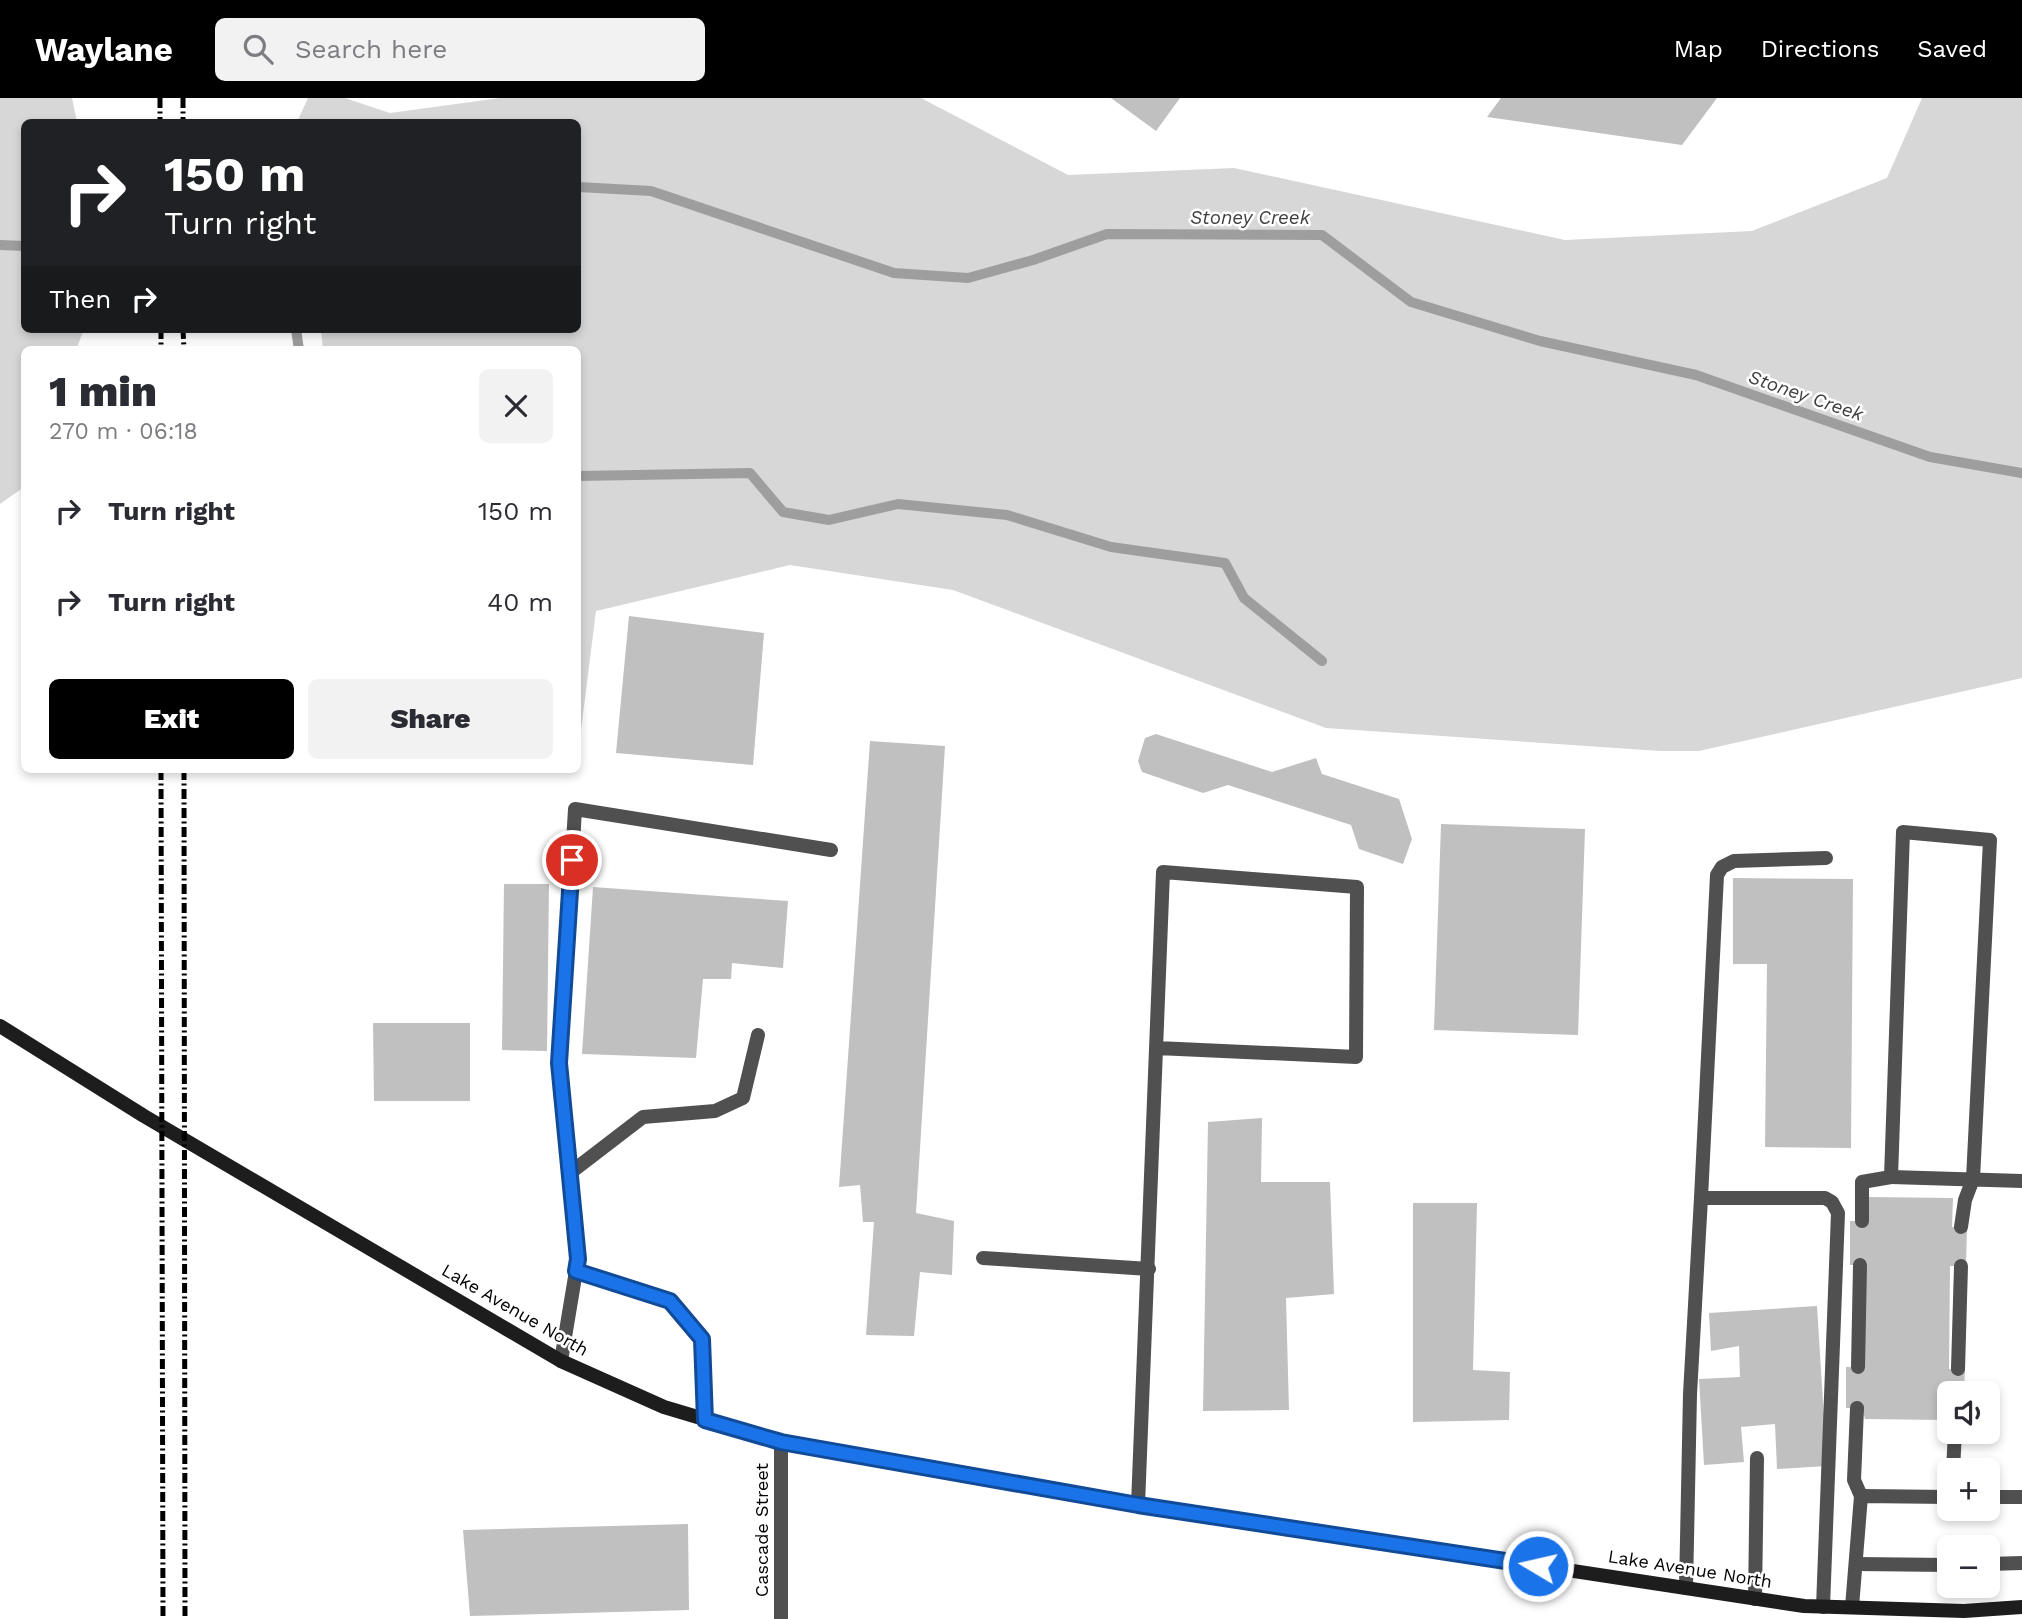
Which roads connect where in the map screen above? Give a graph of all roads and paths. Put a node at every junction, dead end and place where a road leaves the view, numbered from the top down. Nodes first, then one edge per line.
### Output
1 (831, 850) dead end
2 (1826, 858) dead end
3 (0, 1027) edge
4 (758, 1035) dead end
5 (1157, 1048) junction
6 (570, 1172) junction
7 (1891, 1177) junction
8 (1973, 1179) junction
9 (2022, 1181) edge
10 (1701, 1198) junction
11 (1861, 1221) dead end
12 (1961, 1227) dead end
13 (983, 1258) dead end
14 (1860, 1265) dead end
15 (1961, 1266) dead end
16 (1149, 1269) junction
17 (576, 1271) junction
18 (561, 1361) junction
19 (1858, 1367) dead end
20 (1958, 1369) dead end
21 (1857, 1408) dead end
22 (705, 1420) junction
23 (781, 1442) junction
24 (1757, 1458) dead end
25 (1861, 1496) junction
26 (1937, 1497) edge
27 (2000, 1497) edge
28 (2022, 1497) edge
29 (1138, 1505) junction
30 (2022, 1563) edge
31 (1856, 1564) junction
32 (2000, 1564) edge
33 (1937, 1565) edge
34 (1686, 1588) junction
35 (1755, 1599) junction
36 (1823, 1607) junction
37 (1852, 1607) junction
38 (2022, 1607) edge
39 (781, 1619) edge

1 - 6 street
2 - 10 street
3 - 18 street, Lake Avenue North
4 - 6 street
5 - 5 street
5 - 16 street
6 - 17 street
7 - 8 street
7 - 8 street
7 - 11 street
8 - 9 street
8 - 12 street
10 - 34 street
10 - 36 street
13 - 16 street
14 - 19 street
15 - 20 street
16 - 29 street
17 - 18 street
17 - 22 street
18 - 22 street, Lake Avenue North
21 - 25 street
22 - 23 street, Lake Avenue North
23 - 29 street, Lake Avenue North
23 - 39 street, Cascade Street
24 - 35 street
25 - 26 street
25 - 31 street
27 - 28 street
29 - 34 street, Lake Avenue North
30 - 32 street
31 - 33 street
31 - 37 street
34 - 35 street, Lake Avenue North
35 - 36 street, Lake Avenue North
36 - 37 street, Lake Avenue North
37 - 38 street, Lake Avenue North

